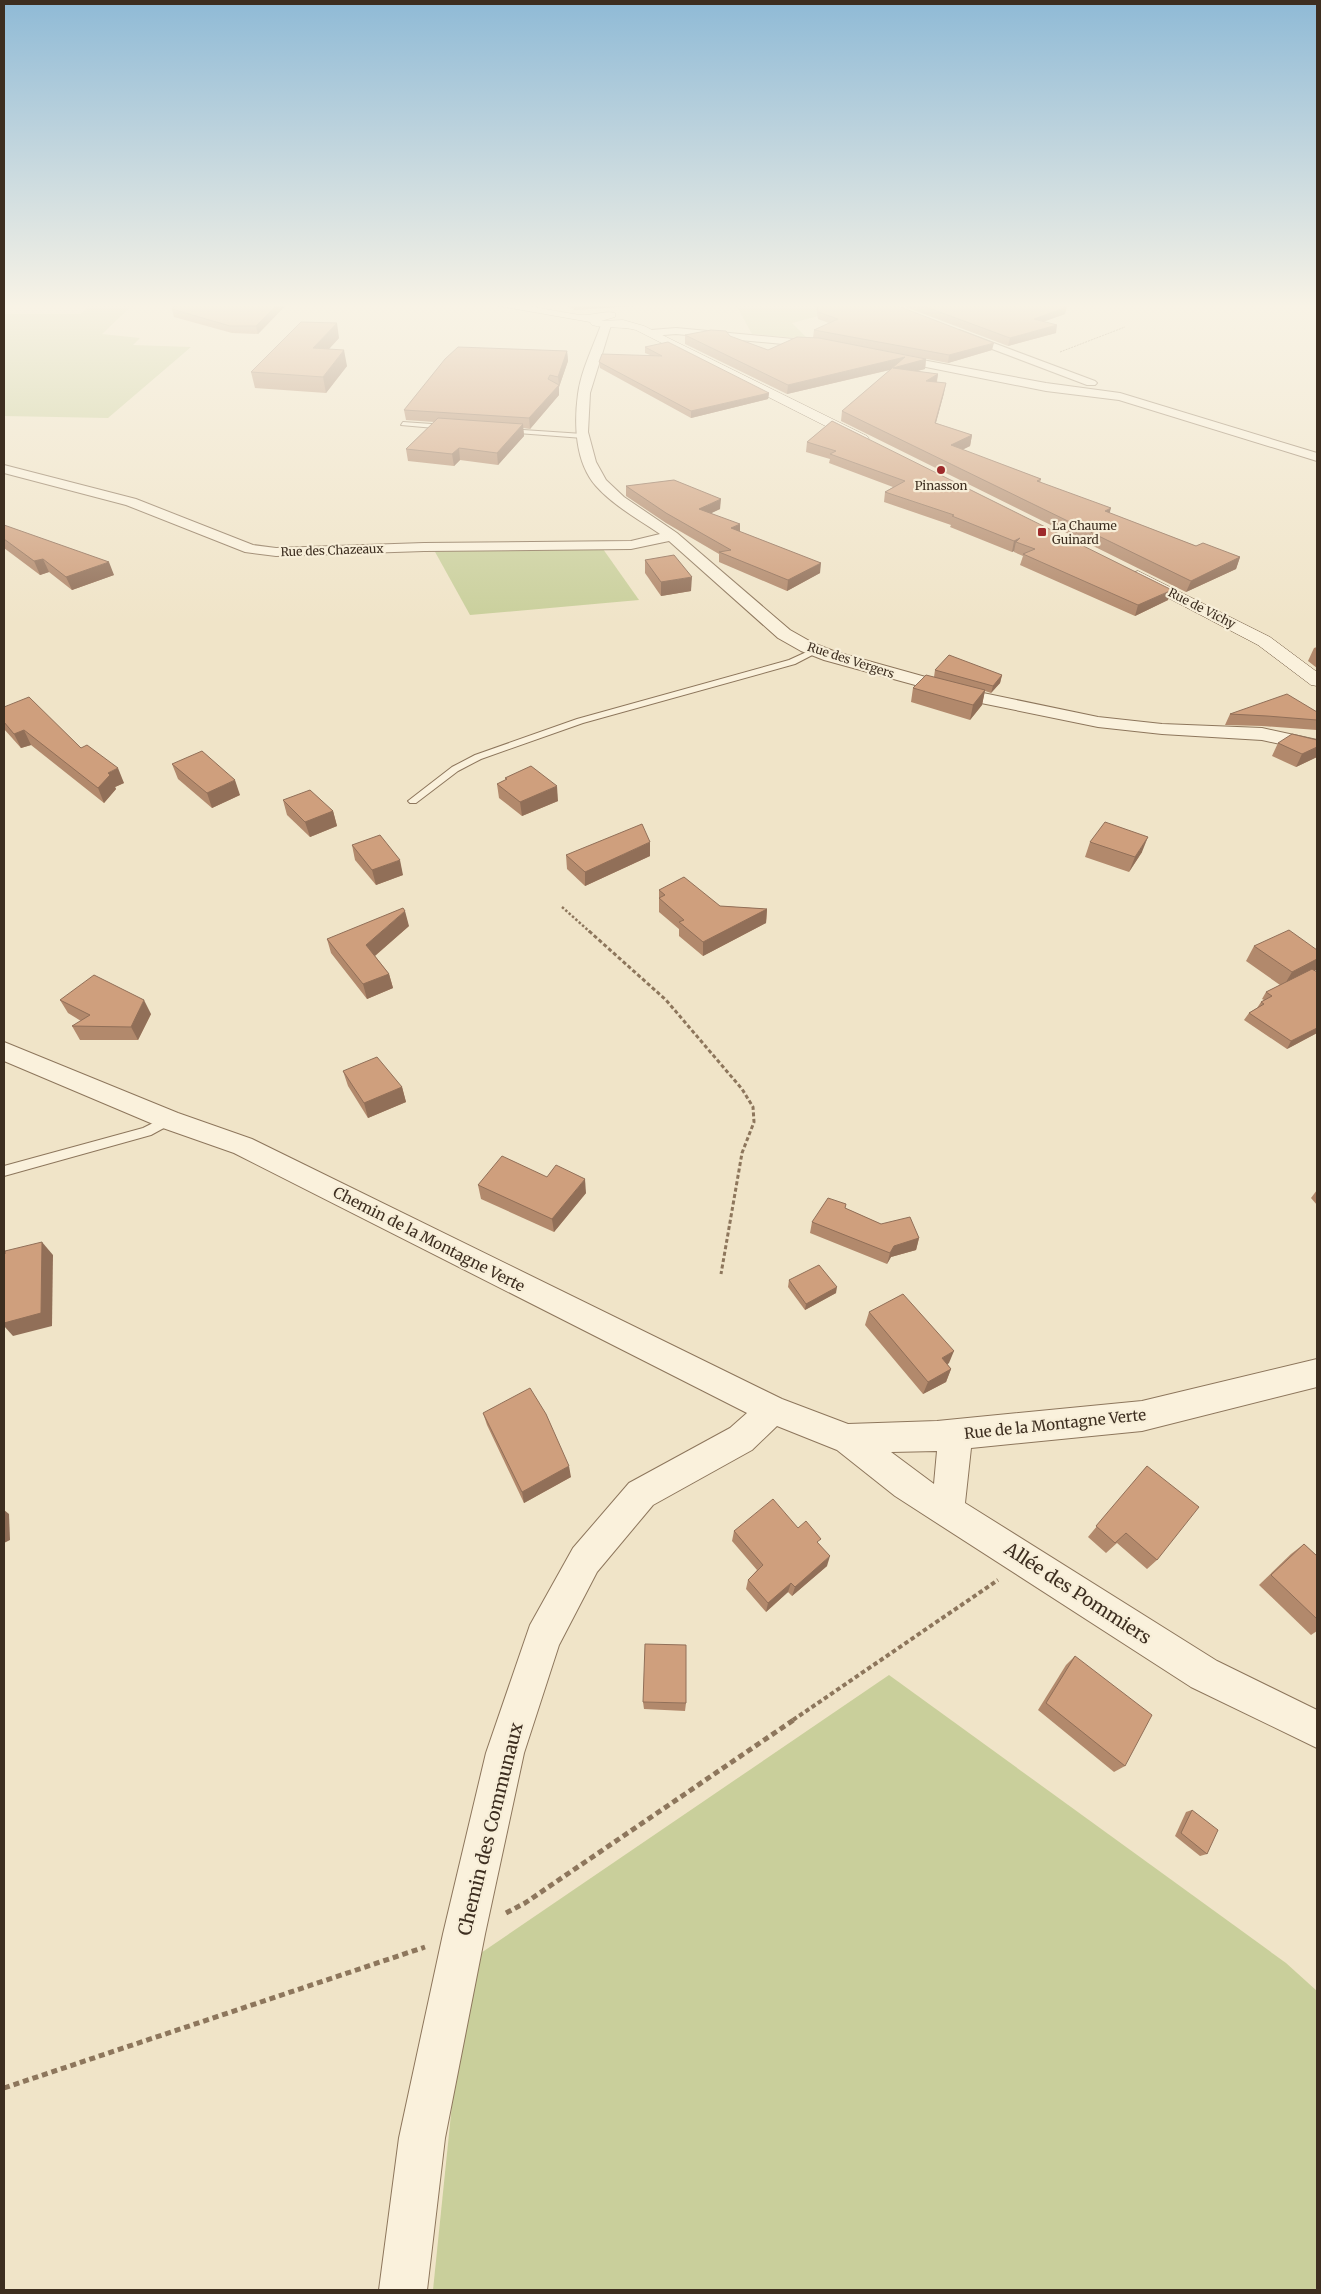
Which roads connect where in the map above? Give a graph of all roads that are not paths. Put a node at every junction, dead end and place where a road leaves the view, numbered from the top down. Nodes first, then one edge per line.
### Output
1 (584, 410) edge
2 (806, 410) edge
3 (1166, 410) edge
4 (403, 424) edge
5 (450, 427) edge
6 (498, 430) edge
7 (583, 436) junction
8 (878, 446) edge
9 (1317, 456) edge
10 (4, 470) edge
11 (672, 536) junction
12 (1122, 568) edge
13 (816, 650) junction
14 (1317, 681) edge
15 (1317, 746) edge
16 (413, 801) dead end
17 (4, 1051) edge
18 (169, 1120) junction
19 (4, 1171) edge
20 (1317, 1373) edge
21 (772, 1410) junction
22 (956, 1434) junction
23 (848, 1440) junction
24 (948, 1510) junction
25 (1317, 1729) edge
26 (403, 2290) edge

1 - 7 street, Rue des Vergers
2 - 8 street
3 - 9 street
4 - 5 lane
6 - 7 lane
7 - 11 street, Rue des Vergers
10 - 11 street, Rue des Chazeaux
11 - 13 street, Rue des Vergers
12 - 14 street, Rue de Vichy
13 - 15 street, Rue des Vergers
13 - 16 lane
17 - 18 street, Chemin de la Montagne Verte
18 - 19 lane
18 - 21 street, Chemin de la Montagne Verte
20 - 22 street, Rue de la Montagne Verte
21 - 23 street, Chemin de la Montagne Verte
21 - 26 street, Chemin des Communaux
22 - 23 street, Rue de la Montagne Verte
22 - 24 street
23 - 24 street, Allée des Pommiers
24 - 25 street, Allée des Pommiers

